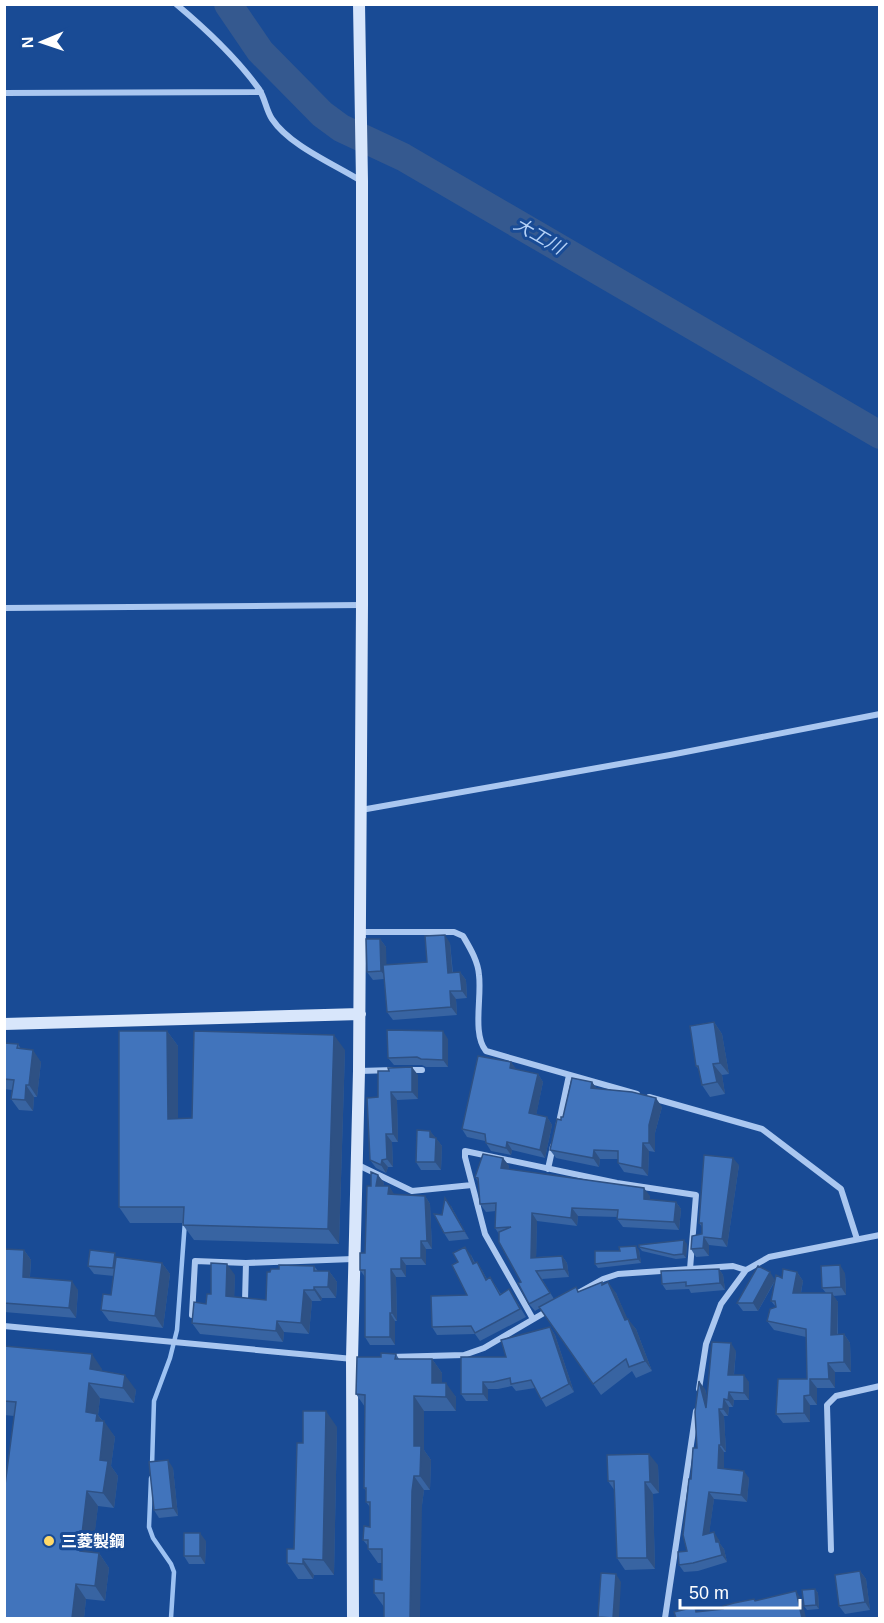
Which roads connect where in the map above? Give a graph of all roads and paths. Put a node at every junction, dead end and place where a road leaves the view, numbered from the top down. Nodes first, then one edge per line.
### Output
1 (176, 4) edge
2 (359, 4) edge
3 (261, 92) junction
4 (4, 93) edge
5 (362, 182) junction
6 (362, 605) junction
7 (4, 608) edge
8 (879, 714) edge
9 (360, 810) junction
10 (360, 932) junction
11 (360, 1014) junction
12 (4, 1024) edge
13 (422, 1070) dead end
14 (359, 1071) junction
15 (569, 1075) junction
16 (356, 1164) junction
17 (548, 1168) junction
18 (472, 1185) junction
19 (879, 1235) edge
20 (857, 1239) junction
21 (353, 1259) junction
22 (246, 1263) junction
23 (690, 1269) junction
24 (746, 1270) junction
25 (573, 1296) edge
26 (245, 1301) edge
27 (553, 1308) edge
28 (192, 1315) edge
29 (533, 1320) junction
30 (4, 1326) edge
31 (387, 1358) edge
32 (358, 1359) junction
33 (879, 1386) edge
34 (831, 1550) dead end
35 (353, 1618) edge
36 (665, 1618) edge

1 - 3 street
2 - 5 street
3 - 4 street
3 - 5 street
5 - 6 street
6 - 7 street
6 - 9 street
8 - 9 street
9 - 10 street
10 - 11 street
10 - 15 street
11 - 12 street
11 - 14 street
13 - 14 street
14 - 16 street
15 - 17 street
15 - 20 street
16 - 18 street
16 - 21 street
17 - 18 street
17 - 23 street
18 - 29 street
19 - 20 street
20 - 24 street
21 - 22 street
21 - 32 street
22 - 26 street
22 - 28 street
23 - 24 street
23 - 25 street
24 - 36 street
27 - 29 street
29 - 31 street
30 - 32 street
32 - 35 street
33 - 34 street

